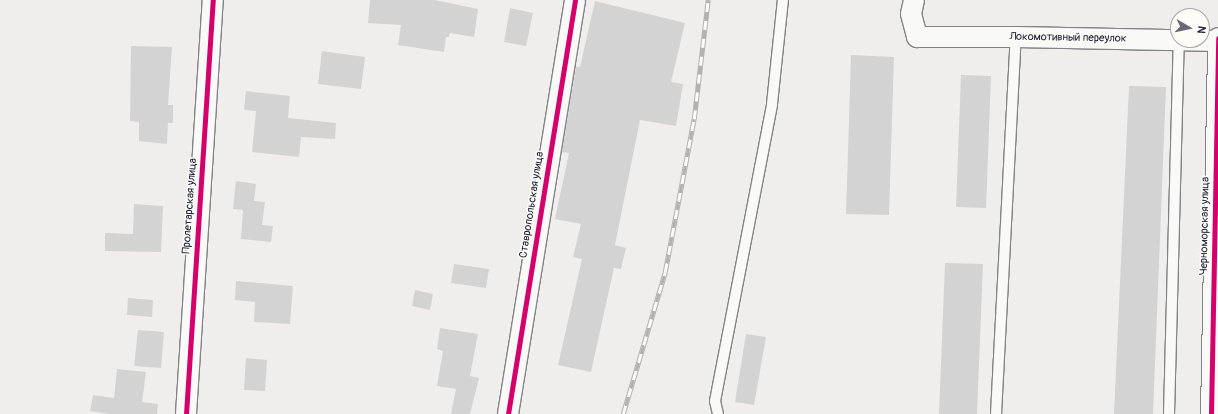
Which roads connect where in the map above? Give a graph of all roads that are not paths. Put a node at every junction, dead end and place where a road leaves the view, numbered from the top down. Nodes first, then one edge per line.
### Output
1 (213, 0) edge
2 (576, 0) edge
3 (783, 0) edge
4 (914, 0) edge
5 (1016, 37) junction
6 (1218, 38) edge
7 (1170, 40) edge
8 (1218, 41) edge
9 (1179, 48) edge
10 (1216, 335) edge
11 (186, 414) edge
12 (508, 414) edge
13 (718, 414) edge
14 (996, 414) edge
15 (1169, 414) edge
16 (1211, 414) edge

1 - 11 street, Пролетарская улица
2 - 12 street, Ставропольская улица
3 - 13 lane
4 - 5 street, Локомотивный переулок
5 - 7 street, Локомотивный переулок
5 - 14 lane
6 - 8 street, Черноморская улица
8 - 10 street, Черноморская улица
9 - 15 lane
10 - 16 street, Черноморская улица

